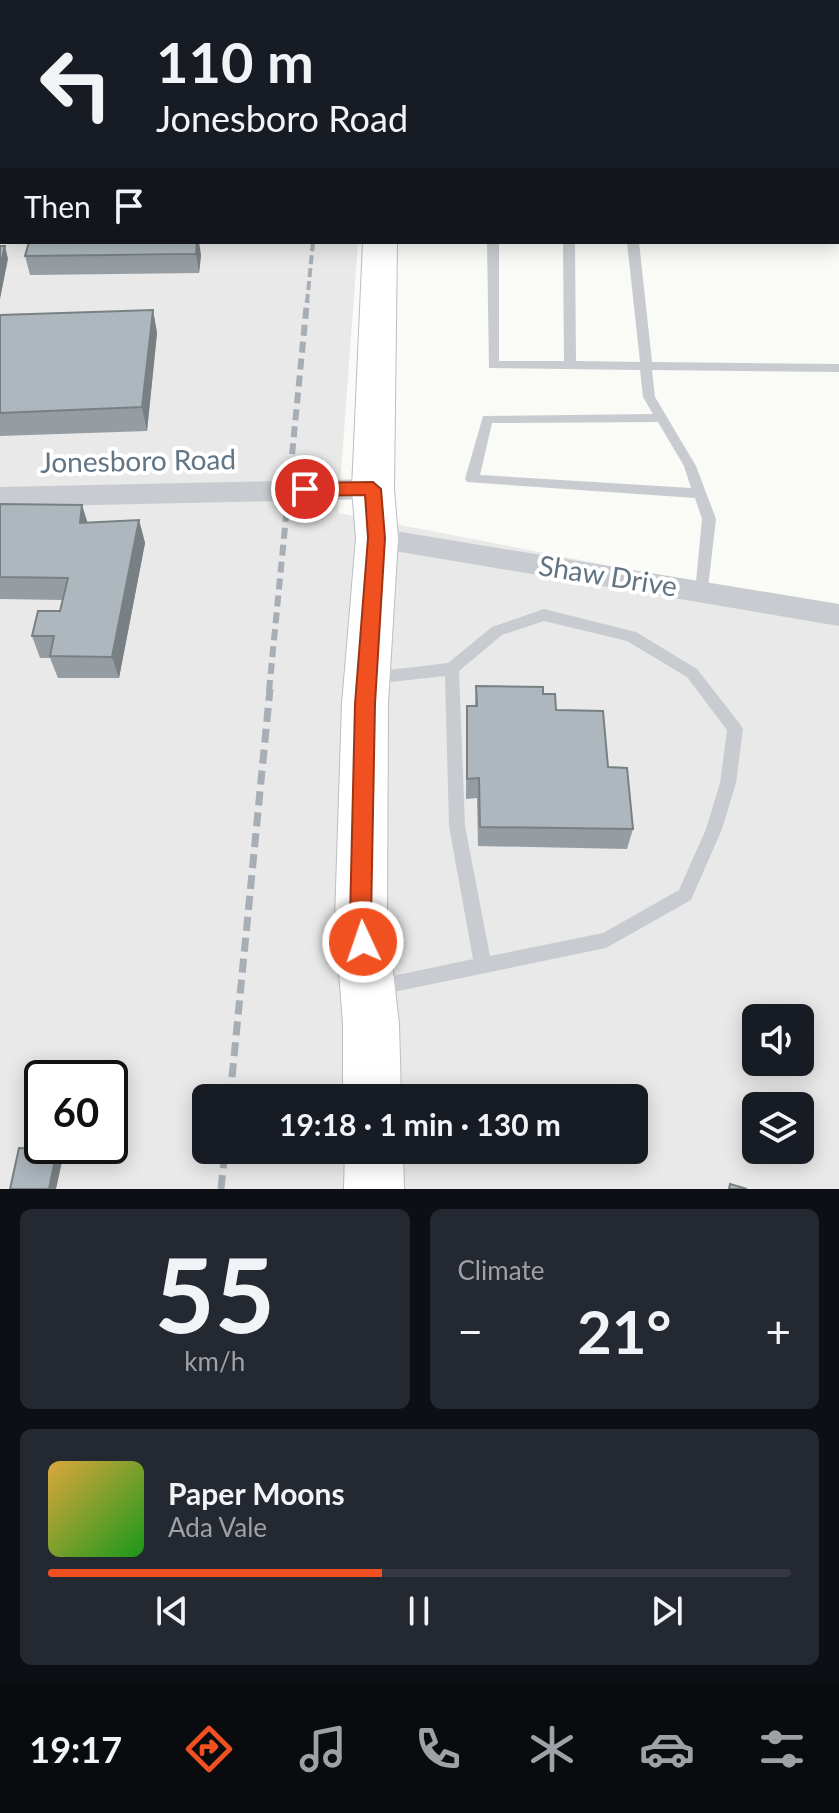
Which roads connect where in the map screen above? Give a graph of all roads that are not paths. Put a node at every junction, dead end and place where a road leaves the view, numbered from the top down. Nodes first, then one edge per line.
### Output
1 (380, 244) edge
2 (493, 244) edge
3 (569, 244) edge
4 (633, 244) edge
5 (570, 365) junction
6 (646, 366) junction
7 (839, 368) edge
8 (661, 418) junction
9 (373, 489) junction
10 (699, 493) junction
11 (0, 497) edge
12 (377, 538) junction
13 (702, 592) junction
14 (839, 615) edge
15 (452, 669) junction
16 (367, 679) junction
17 (483, 965) junction
18 (367, 989) junction
19 (371, 1084) edge
20 (374, 1164) edge
21 (374, 1189) edge

1 - 9 main road
2 - 5 lane
3 - 5 lane
4 - 6 lane
5 - 6 lane
6 - 7 lane
6 - 8 lane
8 - 10 lane
8 - 10 lane
9 - 11 street, Jonesboro Road
9 - 12 main road
10 - 13 lane
12 - 13 street, Shaw Drive
12 - 16 main road
13 - 14 street, Shaw Drive
15 - 16 lane
15 - 17 lane
15 - 17 lane
16 - 18 main road
17 - 18 lane
18 - 19 main road
20 - 21 main road

